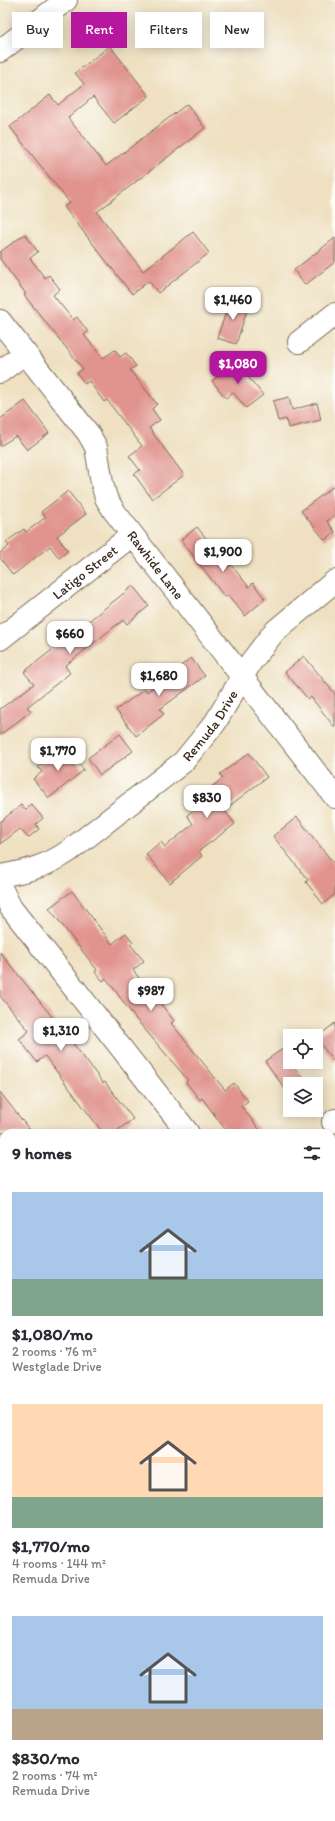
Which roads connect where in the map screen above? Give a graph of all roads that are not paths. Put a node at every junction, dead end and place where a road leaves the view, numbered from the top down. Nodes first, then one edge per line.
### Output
1 (66, 0) edge
2 (0, 51) edge
3 (335, 314) edge
4 (0, 321) edge
5 (299, 342) dead end
6 (25, 353) junction
7 (0, 372) edge
8 (132, 535) junction
9 (335, 581) edge
10 (0, 639) edge
11 (243, 678) junction
12 (335, 797) edge
13 (0, 876) edge
14 (0, 886) edge
15 (185, 1129) edge

1 - 2 street
3 - 5 street
4 - 6 street, Rawhide Lane
6 - 7 street
6 - 8 street, Rawhide Lane
8 - 10 street, Latigo Street
8 - 11 street, Rawhide Lane
9 - 11 street, Remuda Drive
11 - 12 street, Rawhide Lane
11 - 13 street, Remuda Drive
14 - 15 street

